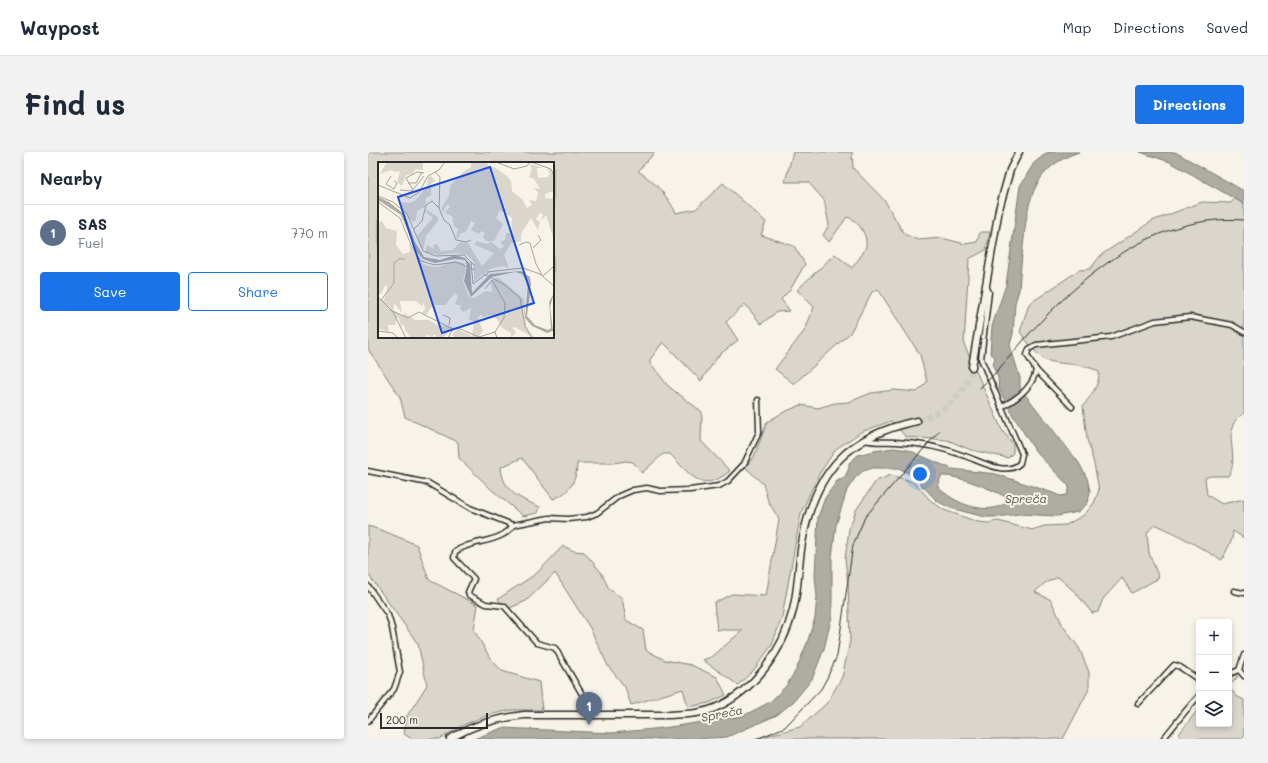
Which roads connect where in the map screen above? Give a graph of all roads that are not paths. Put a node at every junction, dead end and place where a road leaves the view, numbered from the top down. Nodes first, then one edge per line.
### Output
1 (1019, 152) edge
2 (986, 286) junction
3 (1244, 332) edge
4 (972, 367) tunnel mouth
5 (1036, 370) junction
6 (758, 400) dead end
7 (1003, 406) junction
8 (1072, 407) dead end
9 (917, 421) tunnel mouth
10 (863, 440) junction
11 (368, 471) edge
12 (513, 525) junction
13 (368, 586) edge
14 (1234, 591) dead end
15 (1244, 593) edge
16 (1244, 656) edge
17 (1239, 670) junction
18 (1232, 673) edge
19 (1244, 676) edge
20 (1196, 678) edge
21 (1196, 699) edge
22 (1138, 704) dead end
23 (592, 714) junction
24 (368, 721) edge
25 (450, 739) edge
26 (1162, 739) edge

1 - 2 main road
2 - 4 main road
2 - 7 street
3 - 5 street
5 - 7 street
5 - 8 street
6 - 12 street
7 - 10 street
9 - 10 main road
10 - 23 main road
11 - 12 street
12 - 23 street
13 - 24 street
14 - 15 street
16 - 17 street
17 - 18 street
17 - 19 street
20 - 22 street
21 - 26 street
23 - 25 main road

